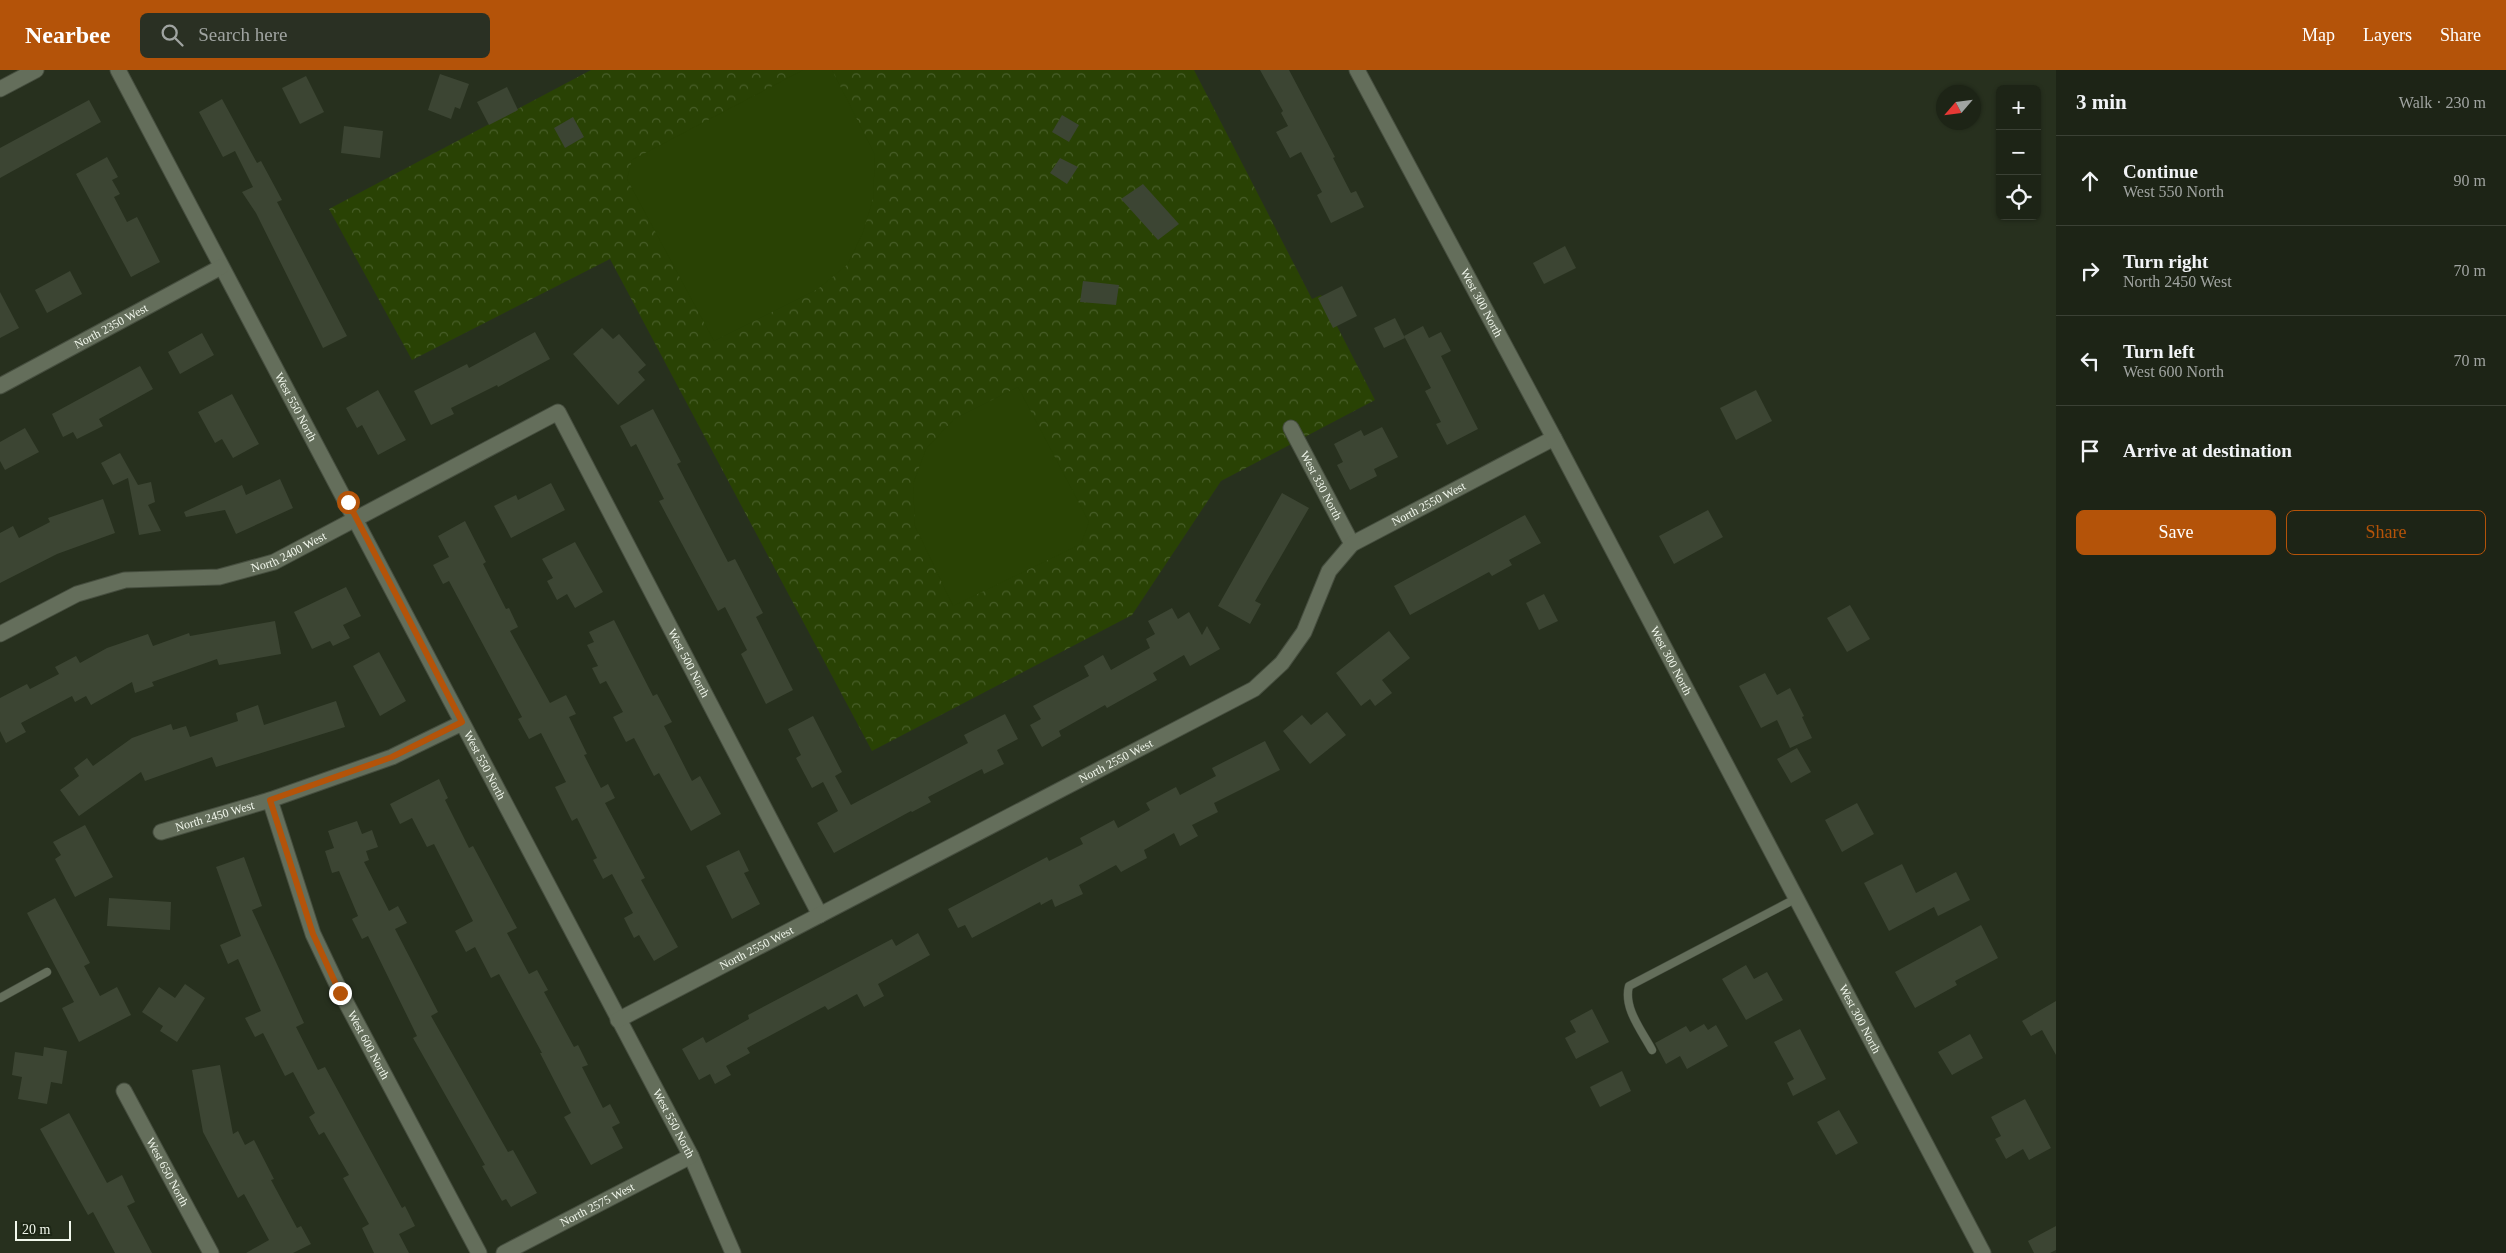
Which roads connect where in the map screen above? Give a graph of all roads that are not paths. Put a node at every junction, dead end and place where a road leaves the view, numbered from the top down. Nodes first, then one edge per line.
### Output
1 (36, 70) edge
2 (118, 70) edge
3 (1357, 70) edge
4 (0, 89) edge
5 (221, 267) junction
6 (0, 386) edge
7 (558, 412) joint
8 (1291, 428) dead end
9 (1554, 438) junction
10 (356, 518) junction
11 (1352, 544) junction
12 (0, 634) edge
13 (462, 722) junction
14 (270, 800) junction
15 (161, 832) dead end
16 (1797, 898) junction
17 (820, 915) junction
18 (47, 972) dead end
19 (0, 998) edge
20 (618, 1020) junction
21 (1652, 1050) dead end
22 (124, 1091) dead end
23 (692, 1156) junction
24 (211, 1253) edge
25 (479, 1253) edge
26 (504, 1253) edge
27 (733, 1253) edge
28 (1984, 1253) edge

1 - 4 street
2 - 5 street, West 550 North
3 - 9 street, West 300 North
5 - 6 street, North 2350 West
5 - 10 street, West 550 North
7 - 10 street, North 2400 West
7 - 17 street, West 500 North
8 - 11 street, West 330 North
9 - 11 street, North 2550 West
9 - 16 street, West 300 North
10 - 12 street, North 2400 West
10 - 13 street, West 550 North
11 - 17 street, North 2550 West
13 - 14 street, North 2450 West
13 - 20 street, West 550 North
14 - 15 street, North 2450 West
14 - 25 street, West 600 North
16 - 21 lane
16 - 28 street, West 300 North
17 - 20 street, North 2550 West
18 - 19 lane
20 - 23 street, West 550 North
22 - 24 street, West 650 North
23 - 26 street, North 2575 West
23 - 27 street, West 550 North

